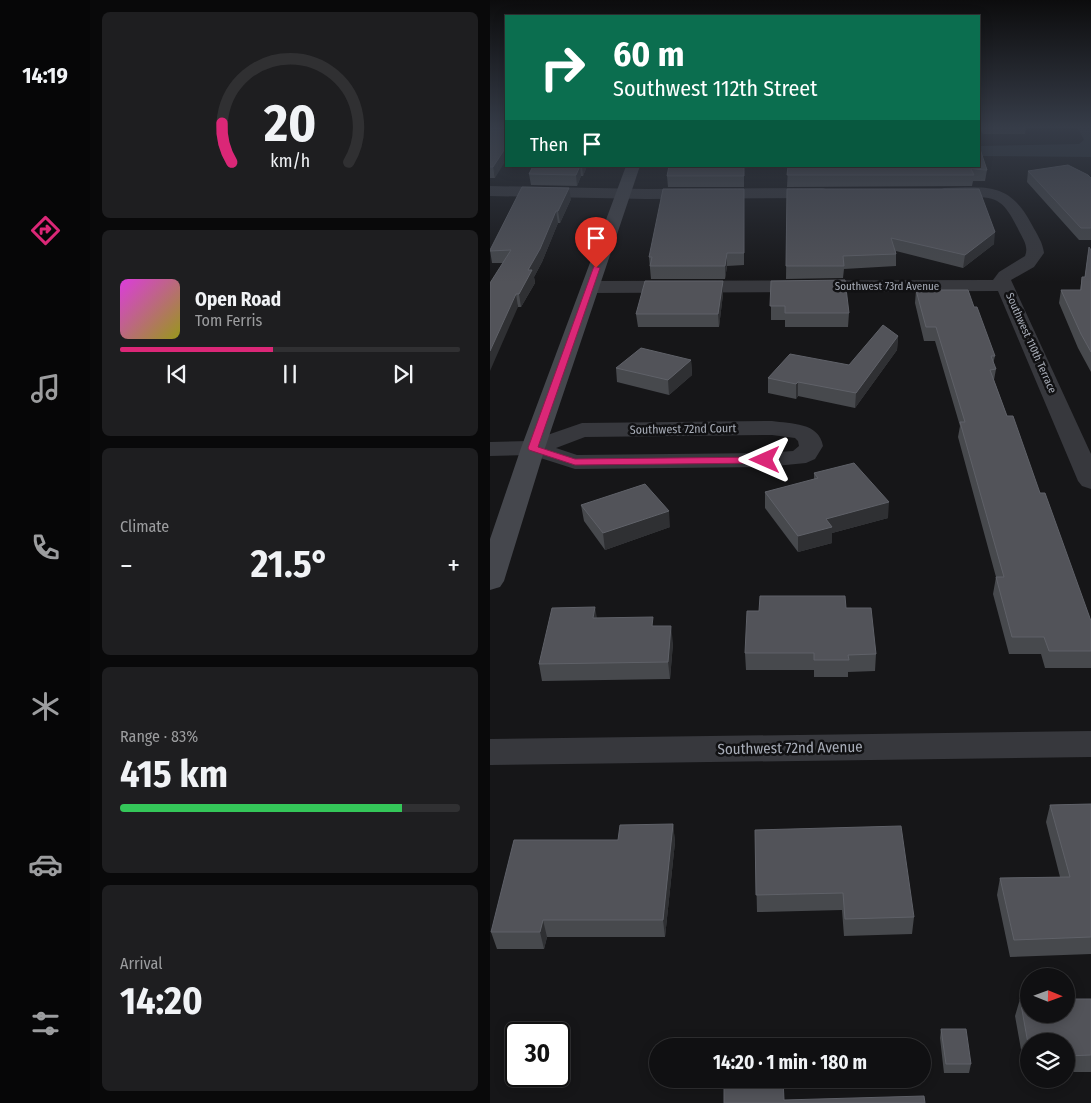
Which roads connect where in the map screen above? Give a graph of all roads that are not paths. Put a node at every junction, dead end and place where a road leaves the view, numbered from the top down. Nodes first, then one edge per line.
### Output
1 (627, 179) edge
2 (490, 192) edge
3 (840, 193) edge
4 (925, 193) edge
5 (622, 194) junction
6 (1005, 285) junction
7 (590, 287) junction
8 (533, 448) junction
9 (490, 449) edge
10 (1091, 481) edge
11 (490, 581) edge
12 (1091, 744) edge
13 (490, 752) edge

1 - 5 main road
2 - 5 street
3 - 5 street
4 - 6 street, Southwest 110th Terrace
5 - 7 main road
6 - 7 street, Southwest 73rd Avenue
6 - 10 street, Southwest 110th Terrace
7 - 8 main road
8 - 8 street, Southwest 72nd Court
8 - 9 street, Southwest 72nd Court
8 - 11 main road
12 - 13 street, Southwest 72nd Avenue

